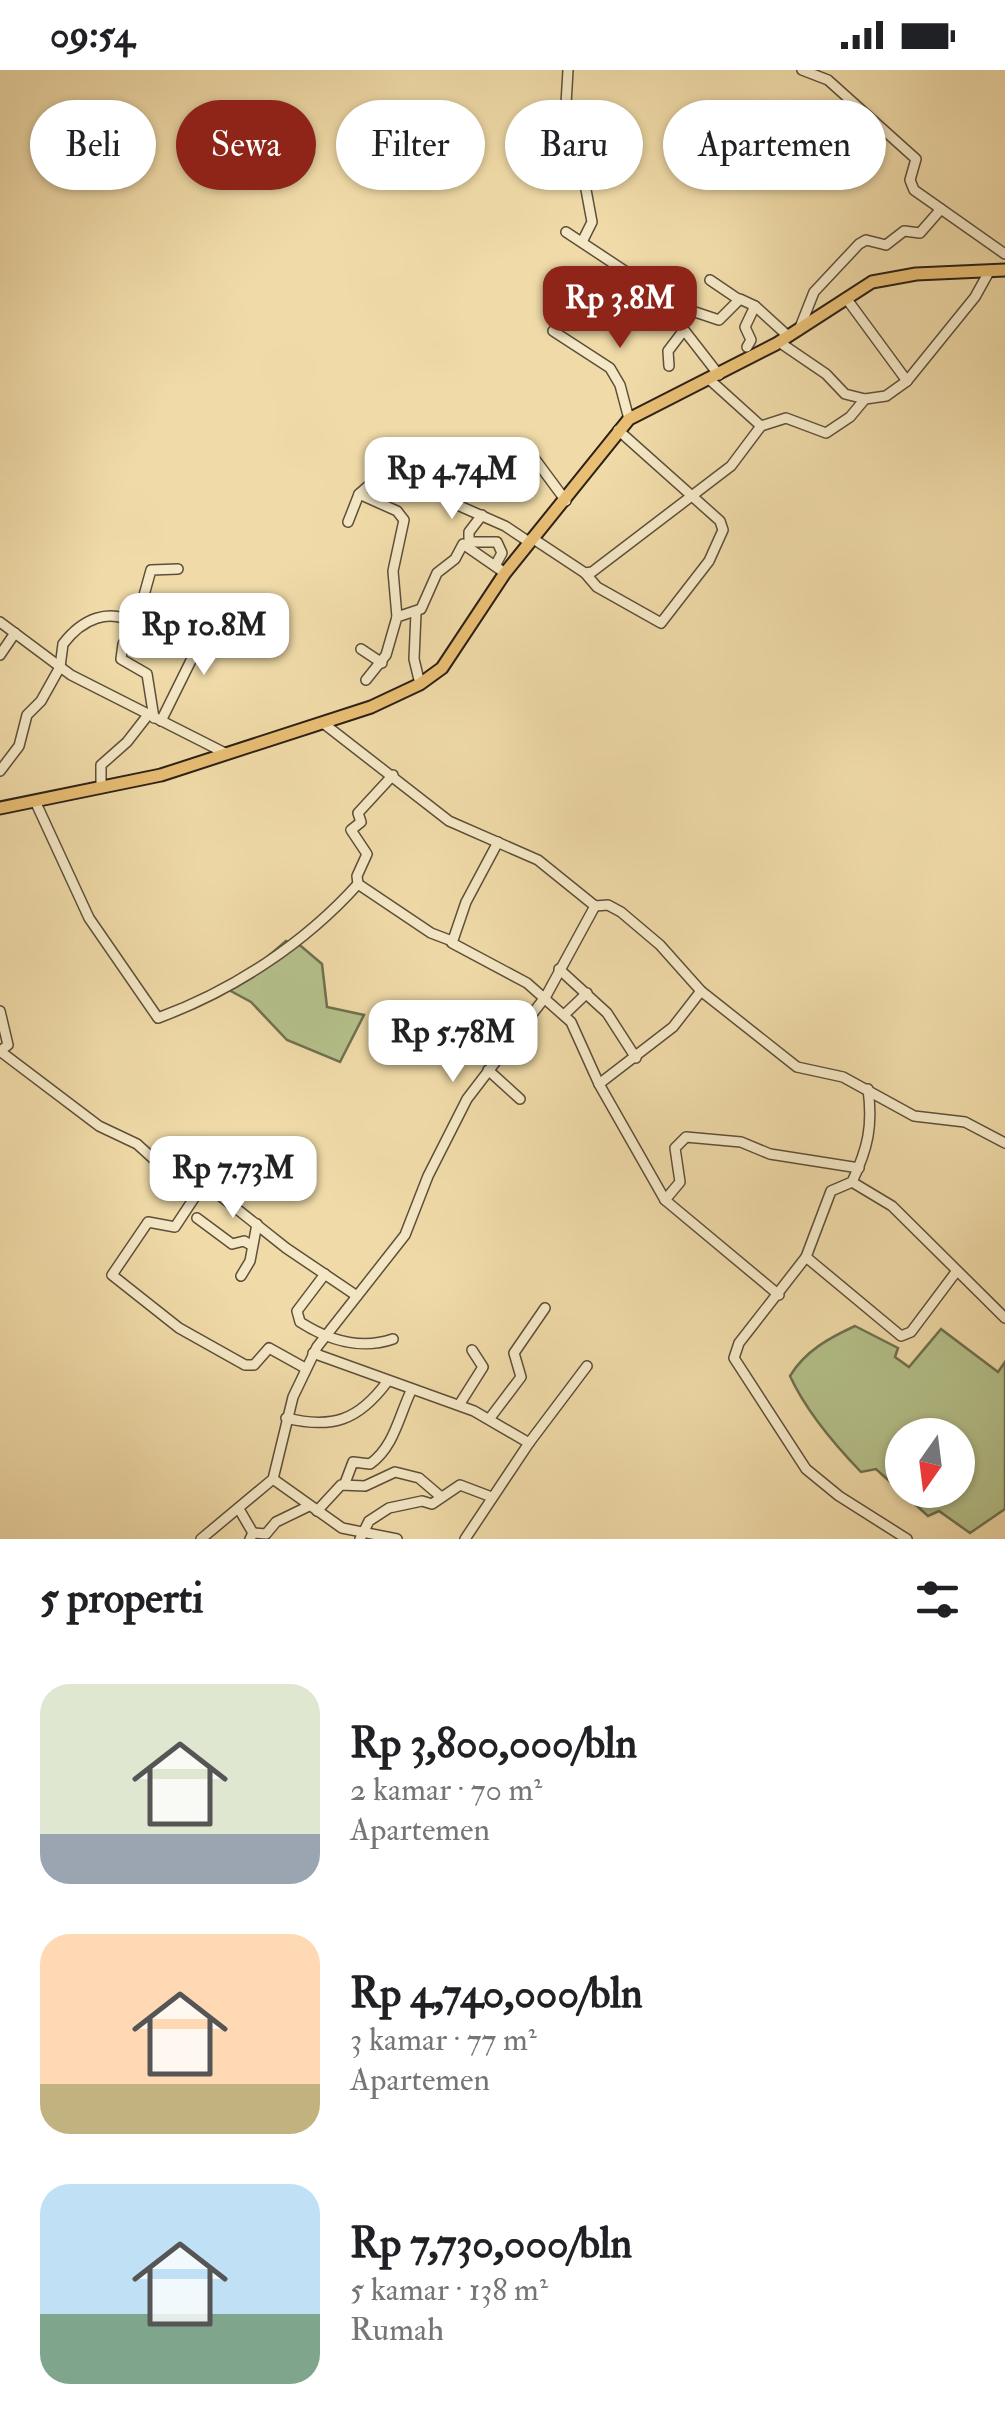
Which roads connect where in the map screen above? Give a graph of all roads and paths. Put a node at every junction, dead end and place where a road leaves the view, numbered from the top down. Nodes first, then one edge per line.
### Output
1 (568, 70) edge
2 (802, 70) edge
3 (941, 209) junction
4 (566, 232) dead end
5 (582, 242) junction
6 (1005, 254) edge
7 (990, 270) junction
8 (1005, 270) edge
9 (710, 280) dead end
10 (635, 286) junction
11 (846, 298) junction
12 (738, 299) junction
13 (756, 306) junction
14 (617, 309) dead end
15 (554, 331) dead end
16 (788, 336) junction
17 (747, 346) dead end
18 (669, 366) dead end
19 (714, 377) junction
20 (907, 381) junction
21 (865, 399) junction
22 (630, 419) junction
23 (762, 426) junction
24 (618, 430) junction
25 (526, 447) dead end
26 (360, 494) junction
27 (691, 494) junction
28 (566, 501) junction
29 (482, 515) junction
30 (348, 522) dead end
31 (530, 540) junction
32 (469, 544) junction
33 (178, 569) dead end
34 (500, 569) junction
35 (585, 572) junction
36 (416, 613) junction
37 (397, 617) junction
38 (211, 620) dead end
39 (0, 622) edge
40 (136, 624) junction
41 (16, 633) junction
42 (362, 648) dead end
43 (0, 655) edge
44 (382, 663) junction
45 (60, 667) junction
46 (366, 680) dead end
47 (420, 684) junction
48 (154, 718) junction
49 (323, 723) junction
50 (225, 753) junction
51 (0, 771) edge
52 (393, 775) junction
53 (101, 788) junction
54 (35, 802) junction
55 (0, 808) edge
56 (498, 842) junction
57 (358, 884) junction
58 (595, 906) junction
59 (452, 941) junction
60 (558, 968) junction
61 (701, 990) junction
62 (587, 994) junction
63 (546, 996) junction
64 (0, 1011) edge
65 (564, 1015) junction
66 (0, 1051) edge
67 (636, 1058) junction
68 (488, 1070) junction
69 (599, 1084) junction
70 (868, 1089) junction
71 (520, 1099) dead end
72 (1005, 1143) edge
73 (858, 1168) junction
74 (852, 1182) junction
75 (204, 1183) junction
76 (665, 1200) junction
77 (197, 1218) dead end
78 (257, 1224) junction
79 (251, 1245) junction
80 (806, 1257) junction
81 (956, 1272) junction
82 (325, 1274) junction
83 (241, 1276) dead end
84 (779, 1295) junction
85 (356, 1296) junction
86 (544, 1308) dead end
87 (1005, 1318) edge
88 (325, 1336) junction
89 (393, 1340) dead end
90 (472, 1350) dead end
91 (314, 1353) junction
92 (587, 1366) dead end
93 (305, 1368) junction
94 (387, 1382) junction
95 (412, 1391) junction
96 (459, 1405) junction
97 (286, 1418) junction
98 (490, 1418) junction
99 (529, 1443) junction
100 (273, 1479) junction
101 (345, 1483) junction
102 (440, 1496) junction
103 (490, 1496) junction
104 (313, 1508) junction
105 (239, 1509) junction
106 (251, 1536) edge
107 (361, 1536) edge
108 (201, 1539) edge
109 (397, 1539) edge
110 (465, 1539) edge
111 (907, 1539) edge

1 - 5 street
2 - 3 street
3 - 6 street
3 - 16 street
4 - 5 street
5 - 10 street
7 - 8 main road
7 - 11 main road
7 - 20 street
9 - 12 street
10 - 12 street
10 - 14 street
11 - 16 main road
11 - 20 street
12 - 13 street
13 - 16 street
13 - 17 street
15 - 22 street
16 - 19 main road
16 - 21 street
18 - 19 street
19 - 22 main road
19 - 23 street
20 - 21 street
21 - 23 street
22 - 24 main road
23 - 27 street
24 - 27 street
24 - 28 main road
25 - 28 street
26 - 29 street
26 - 30 street
26 - 37 street
27 - 35 street
27 - 35 street
28 - 31 main road
29 - 31 street
29 - 32 street
31 - 34 main road
31 - 35 street
32 - 34 street
32 - 34 street
32 - 36 street
33 - 40 street
34 - 47 main road
36 - 37 street
36 - 47 street
37 - 44 street
38 - 48 street
39 - 41 street
40 - 45 street
40 - 48 street
41 - 43 street
41 - 45 street
42 - 44 street
44 - 46 street
45 - 48 street
45 - 51 street
47 - 49 main road
48 - 50 street
48 - 53 street
49 - 50 main road
49 - 52 street
50 - 53 main road
52 - 56 street
52 - 57 street
53 - 54 main road
54 - 55 main road
54 - 57 street
56 - 58 street
56 - 59 street
57 - 59 street
58 - 60 street
58 - 61 street
59 - 63 street
60 - 62 street
60 - 63 street
61 - 67 street
61 - 70 street
62 - 65 street
62 - 67 street
63 - 65 street
63 - 68 street
64 - 66 street
65 - 69 street
66 - 75 street
67 - 69 street
68 - 71 street
68 - 85 street
69 - 76 street
70 - 72 street
70 - 73 street
73 - 74 street
73 - 76 street
74 - 80 street
74 - 81 street
75 - 78 street
75 - 93 street
76 - 84 street
77 - 79 street
78 - 79 street
78 - 82 street
79 - 83 street
80 - 81 street
80 - 84 street
81 - 87 street
82 - 85 street
82 - 88 street
84 - 111 street
85 - 88 street
86 - 98 street
88 - 89 street
88 - 91 street
90 - 96 street
91 - 93 street
91 - 94 street
92 - 99 street
93 - 97 street
94 - 95 street
94 - 97 street
95 - 96 street
95 - 101 street
96 - 98 street
97 - 100 street
98 - 99 street
99 - 103 street
100 - 104 street
100 - 105 street
101 - 102 street
101 - 104 street
102 - 103 street
102 - 107 street
103 - 110 street
104 - 106 street
104 - 107 street
105 - 106 street
105 - 108 street
107 - 109 street

